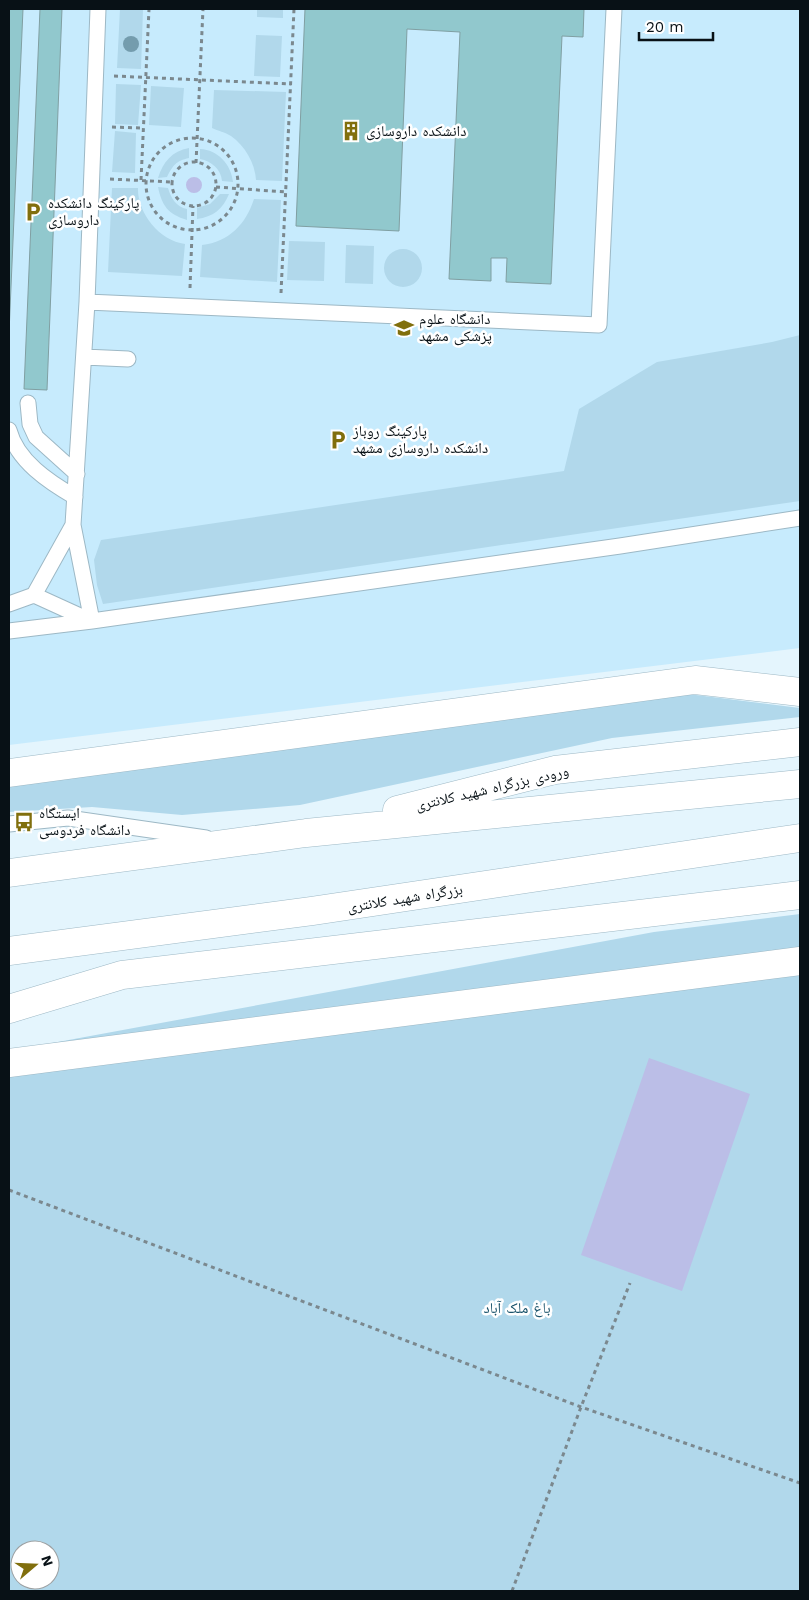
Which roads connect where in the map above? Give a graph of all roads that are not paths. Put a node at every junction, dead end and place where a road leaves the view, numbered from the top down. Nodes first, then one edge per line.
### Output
1 (98, 9) edge
2 (614, 9) edge
3 (87, 302) junction
4 (84, 357) junction
5 (128, 359) dead end
6 (28, 403) dead end
7 (9, 430) edge
8 (77, 474) junction
9 (75, 497) junction
10 (800, 518) edge
11 (73, 525) junction
12 (34, 595) junction
13 (9, 604) edge
14 (92, 621) junction
15 (9, 631) edge
16 (800, 692) edge
17 (800, 742) edge
18 (9, 773) edge
19 (800, 784) edge
20 (9, 824) edge
21 (306, 833) junction
22 (800, 838) edge
23 (234, 842) junction
24 (9, 873) edge
25 (800, 894) edge
26 (9, 952) edge
27 (800, 961) edge
28 (9, 1009) edge
29 (9, 1063) edge

1 - 3 lane
2 - 3 lane
3 - 4 lane
4 - 5 lane
4 - 8 lane
6 - 8 lane
7 - 9 lane
8 - 9 lane
9 - 11 lane
10 - 14 lane
11 - 12 lane
11 - 14 lane
12 - 13 lane
12 - 14 lane
14 - 15 lane
16 - 18 main road
17 - 21 main road, ورودی بزرگراه شهید کلانتری
19 - 21 main road
20 - 23 lane
21 - 23 main road
22 - 26 main road, بزرگراه شهید کلانتری
23 - 24 main road
25 - 28 main road
27 - 29 main road

